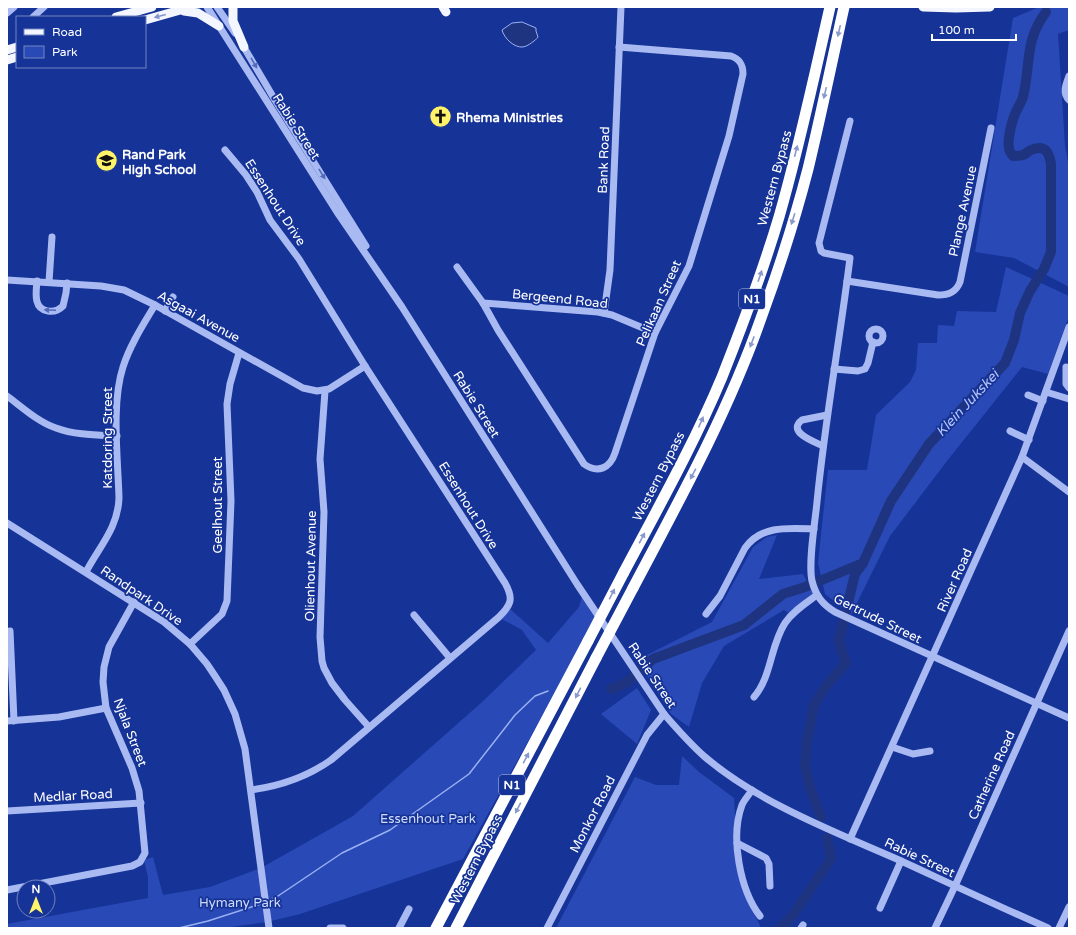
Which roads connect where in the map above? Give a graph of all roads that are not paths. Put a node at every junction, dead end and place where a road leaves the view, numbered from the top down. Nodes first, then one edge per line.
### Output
1 (14, 7) edge
2 (44, 7) edge
3 (152, 7) edge
4 (192, 7) edge
5 (207, 7) edge
6 (217, 7) edge
7 (233, 7) edge
8 (621, 7) edge
9 (830, 7) edge
10 (844, 7) edge
11 (923, 7) edge
12 (990, 7) edge
13 (175, 12) junction
14 (7, 13) edge
15 (34, 16) edge
16 (120, 16) edge
17 (146, 20) edge
18 (219, 26) junction
19 (244, 47) junction
20 (619, 47) junction
21 (1069, 76) edge
22 (1069, 100) edge
23 (850, 121) dead end
24 (991, 128) dead end
25 (225, 150) dead end
26 (52, 237) dead end
27 (457, 266) dead end
28 (383, 277) junction
29 (7, 280) edge
30 (36, 281) junction
31 (847, 281) junction
32 (50, 282) junction
33 (67, 284) junction
34 (173, 297) dead end
35 (483, 303) junction
36 (155, 305) junction
37 (165, 310) junction
38 (604, 313) junction
39 (1069, 327) edge
40 (655, 333) junction
41 (873, 342) dead end
42 (239, 352) junction
43 (1056, 365) junction
44 (366, 366) junction
45 (1068, 368) edge
46 (834, 369) junction
47 (1069, 388) edge
48 (325, 391) junction
49 (1046, 392) junction
50 (1028, 395) dead end
51 (7, 396) edge
52 (1069, 399) edge
53 (1043, 401) junction
54 (827, 415) junction
55 (1010, 431) dead end
56 (117, 436) junction
57 (1029, 440) junction
58 (823, 446) junction
59 (1022, 457) junction
60 (1069, 492) edge
61 (7, 523) edge
62 (814, 529) junction
63 (86, 572) junction
64 (816, 592) junction
65 (134, 602) junction
66 (706, 614) dead end
67 (414, 615) dead end
68 (10, 631) dead end
69 (1069, 631) edge
70 (190, 644) junction
71 (450, 658) junction
72 (932, 658) junction
73 (754, 697) dead end
74 (1036, 703) junction
75 (106, 708) junction
76 (664, 714) junction
77 (1069, 718) edge
78 (11, 721) edge
79 (369, 727) junction
80 (892, 747) junction
81 (930, 752) dead end
82 (251, 790) junction
83 (752, 790) junction
84 (141, 803) junction
85 (7, 811) edge
86 (850, 838) junction
87 (737, 843) junction
88 (901, 861) junction
89 (770, 886) dead end
90 (955, 886) junction
91 (7, 890) edge
92 (1069, 907) edge
93 (880, 908) dead end
94 (409, 909) dead end
95 (760, 916) dead end
96 (269, 928) edge
97 (330, 928) edge
98 (343, 928) edge
99 (399, 928) edge
100 (436, 928) edge
101 (456, 928) edge
102 (547, 928) edge
103 (934, 928) edge
104 (1048, 928) edge
105 (1060, 928) edge

1 - 14 street
2 - 15 street
3 - 16 main road
4 - 13 main road
5 - 18 street, Rabie Street
6 - 19 street, Rabie Street
7 - 19 main road
8 - 20 street, Bank Road
100 -> 9 highway, Western Bypass / N1, bridge
10 -> 101 highway, Western Bypass / N1, bridge
11 - 12 main road
13 -> 17 main road
13 - 18 main road
18 - 28 street, Rabie Street
19 -> 28 street, Rabie Street
20 - 38 street, Bank Road
20 - 40 street, Pelikaan Street
21 - 22 street
23 - 31 street
24 - 31 street, Plange Avenue
25 - 44 street, Essenhout Drive
26 - 32 street
27 - 35 street, Pelikaan Street
28 - 76 street, Rabie Street
29 - 30 street, Asgaai Avenue
30 - 32 street, Asgaai Avenue
33 -> 30 street
31 - 46 street
32 - 33 street, Asgaai Avenue
33 - 36 street, Asgaai Avenue
34 - 37 street
35 - 38 street, Bergeend Road
35 - 40 street, Pelikaan Street
36 - 37 street, Asgaai Avenue
36 - 56 street, Katdoring Street
37 - 42 street, Asgaai Avenue
38 - 40 street, Bergeend Road
39 - 43 street, River Road
41 - 46 street
42 - 48 street, Asgaai Avenue
42 - 70 street, Geelhout Street
43 - 45 street
43 - 49 street, River Road
44 - 48 street
44 - 71 street, Essenhout Drive
45 - 47 street
46 - 54 street
48 - 79 street, Olienhout Avenue
49 - 52 street
49 - 53 street, River Road
50 - 53 street
51 - 56 street
53 - 57 street, River Road
54 - 58 street
54 - 58 street
55 - 57 street
56 - 63 street, Katdoring Street
57 - 59 street, River Road
58 - 62 street
59 - 60 street
59 - 72 street, River Road
61 - 63 street, Randpark Drive
62 - 64 street
62 - 66 street
63 - 65 street, Randpark Drive
64 - 72 street, Gertrude Street
64 - 73 street
65 - 70 street, Randpark Drive
65 - 75 street, Njala Street
67 - 71 street
68 - 78 street
69 - 74 street, Catherine Road
70 - 82 street, Randpark Drive
71 - 79 street, Essenhout Drive
72 - 74 street, Gertrude Street
72 - 80 street, River Road
74 - 77 street, Gertrude Street
74 - 90 street, Catherine Road
75 - 78 street
75 - 84 street, Njala Street
76 - 83 street, Rabie Street
76 - 102 street, Monkor Road
79 - 82 street, Essenhout Drive
80 - 81 street
80 - 86 street, River Road
82 - 96 street, Randpark Drive
83 - 86 street, Rabie Street
83 - 87 street
84 - 85 street, Medlar Road
84 - 91 street, Njala Street
86 - 88 street, Rabie Street
87 - 89 street
87 - 95 street
88 - 90 street, Rabie Street
88 - 93 street
90 - 103 street, Catherine Road
90 - 104 street, Rabie Street
92 - 105 street
94 - 99 street
97 - 98 street

